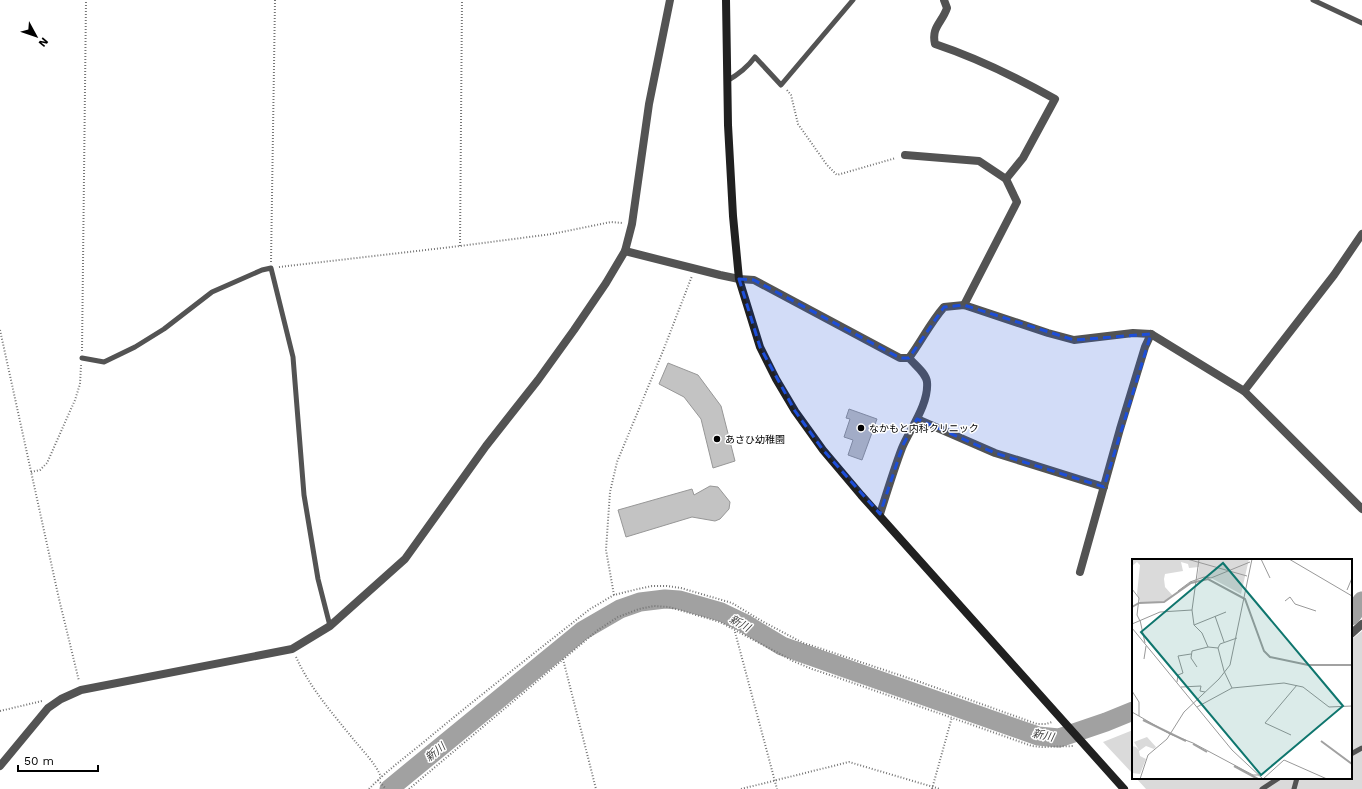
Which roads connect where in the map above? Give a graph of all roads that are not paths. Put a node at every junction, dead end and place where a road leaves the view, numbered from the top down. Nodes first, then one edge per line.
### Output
1 (670, 0) edge
2 (726, 0) edge
3 (853, 0) edge
4 (944, 0) edge
5 (1313, 0) edge
6 (1362, 23) edge
7 (727, 81) junction
8 (905, 155) road end
9 (1006, 179) junction
10 (1362, 234) edge
11 (625, 251) junction
12 (739, 279) junction
13 (964, 305) junction
14 (1151, 334) junction
15 (82, 358) road end
16 (909, 358) junction
17 (1244, 391) junction
18 (917, 419) junction
19 (1104, 488) junction
20 (1362, 509) edge
21 (880, 514) junction
22 (1080, 572) dead end
23 (1362, 624) edge
24 (330, 626) junction
25 (1352, 633) edge
26 (1362, 748) edge
27 (1352, 753) edge
28 (0, 766) edge
29 (1277, 779) edge
30 (1297, 779) edge
31 (1124, 789) edge
32 (1262, 789) edge
33 (1294, 789) edge

1 - 11 street
2 - 7 street
3 - 7 lane
4 - 9 street
5 - 6 lane
7 - 12 street
8 - 9 street
9 - 13 street
10 - 17 street
11 - 12 street
11 - 24 street
12 - 16 street
12 - 21 street
13 - 14 street
13 - 16 street
14 - 17 street
14 - 19 street
15 - 24 lane
16 - 18 street
17 - 20 street
18 - 19 street
18 - 21 street
19 - 22 street
21 - 31 street
23 - 25 street
24 - 28 street
26 - 27 lane
29 - 32 lane
30 - 33 lane

